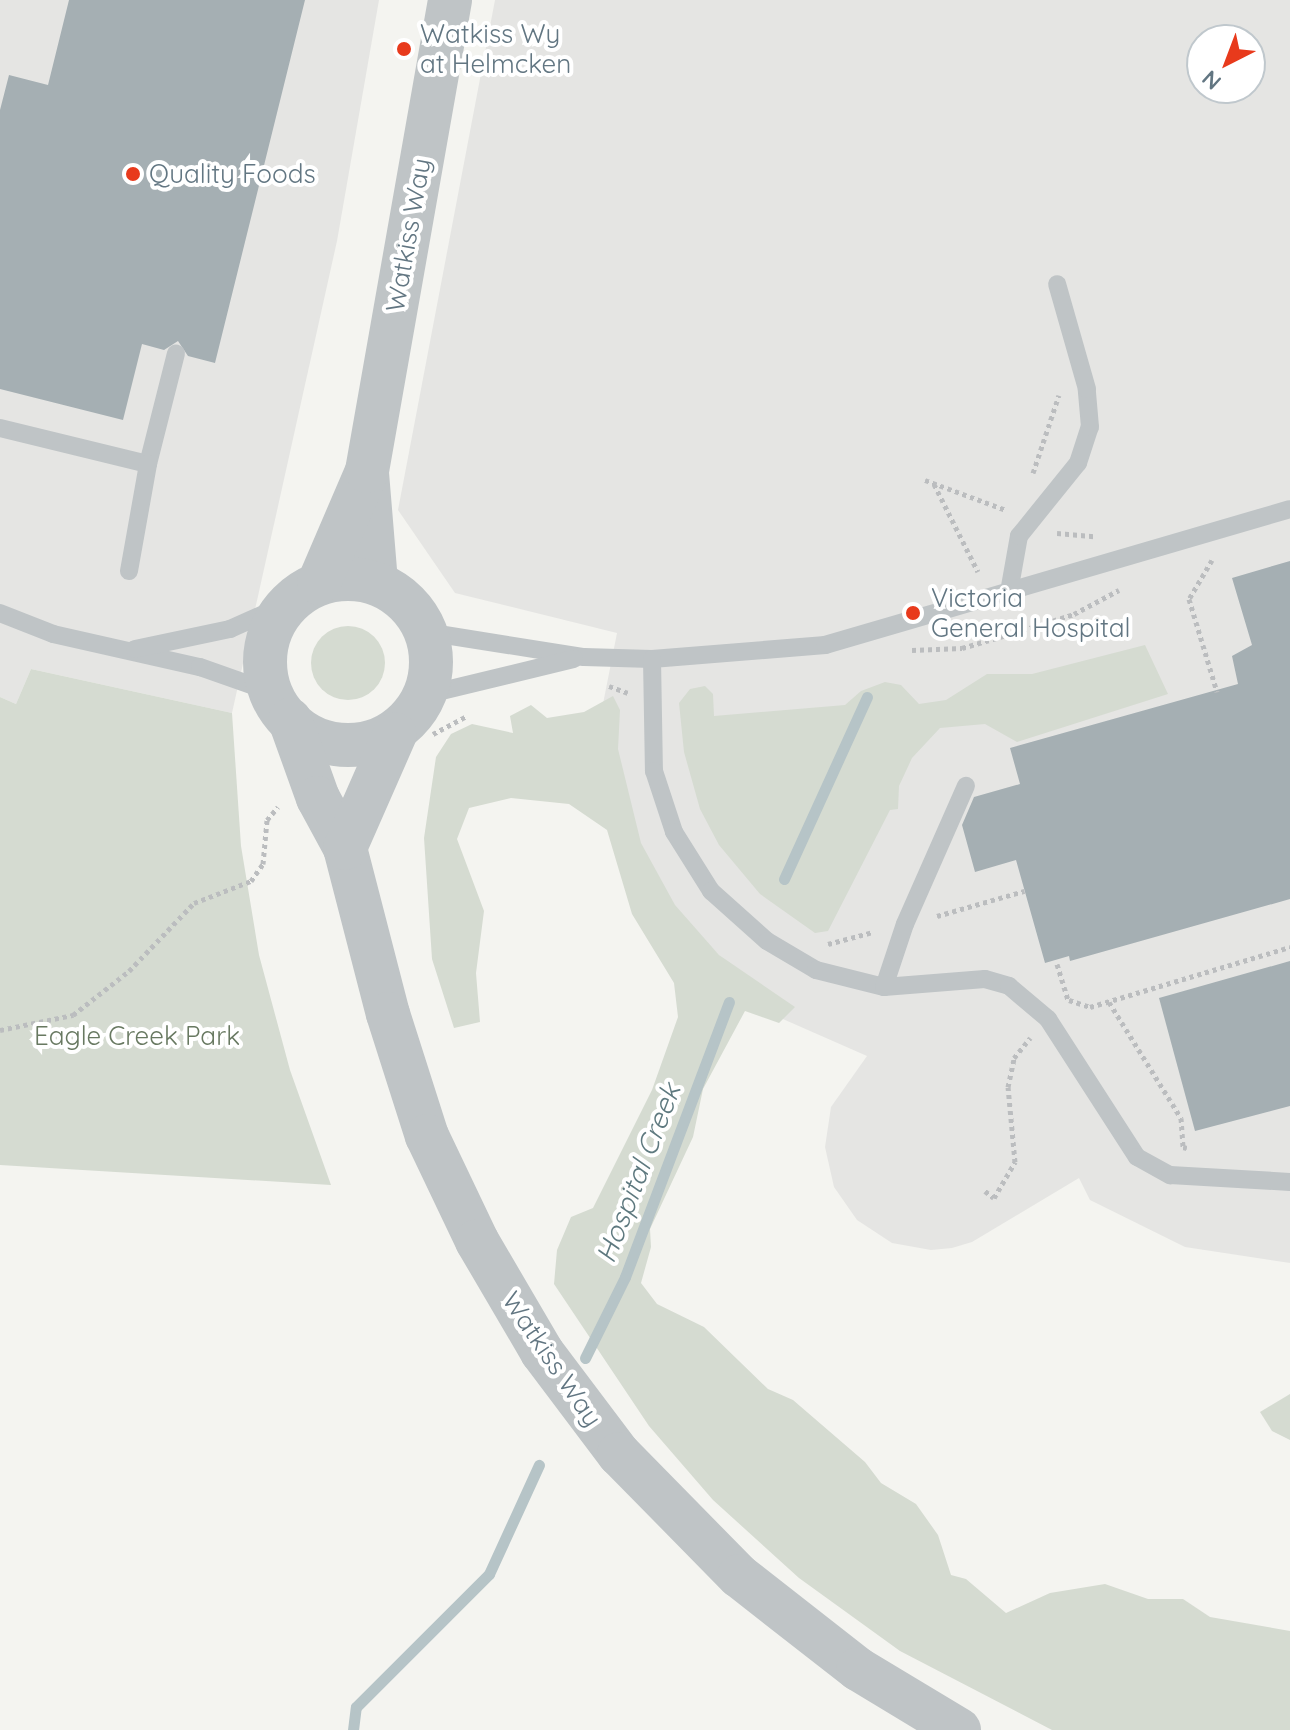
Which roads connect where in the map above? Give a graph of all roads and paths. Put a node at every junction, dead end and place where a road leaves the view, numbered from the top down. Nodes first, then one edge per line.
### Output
1 (450, 0) edge
2 (1057, 284) dead end
3 (176, 353) dead end
4 (1061, 387) dead end
5 (0, 428) edge
6 (148, 464) junction
7 (367, 471) junction
8 (925, 480) dead end
9 (934, 484) junction
10 (1029, 485) dead end
11 (1017, 503) dead end
12 (1290, 509) edge
13 (1214, 510) dead end
14 (1220, 530) junction
15 (1041, 532) dead end
16 (1097, 536) dead end
17 (1213, 559) dead end
18 (129, 571) dead end
19 (979, 574) dead end
20 (376, 582) junction
21 (1009, 592) junction
22 (304, 593) junction
23 (0, 613) edge
24 (426, 632) junction
25 (128, 650) junction
26 (584, 657) junction
27 (652, 659) junction
28 (597, 684) dead end
29 (1217, 692) dead end
30 (620, 693) dead end
31 (425, 695) junction
32 (281, 706) junction
33 (473, 714) dead end
34 (412, 736) junction
35 (966, 786) dead end
36 (318, 798) junction
37 (345, 848) junction
38 (1024, 891) dead end
39 (951, 913) dead end
40 (858, 936) dead end
41 (817, 944) dead end
42 (1290, 947) edge
43 (1057, 964) dead end
44 (884, 987) junction
45 (1069, 1000) junction
46 (1109, 1002) junction
47 (1048, 1019) junction
48 (0, 1030) edge
49 (1197, 1148) dead end
50 (1290, 1182) edge
51 (985, 1191) dead end
52 (959, 1730) edge

1 - 7 street, Watkiss Way
2 - 21 lane
3 - 6 lane
4 - 10 path
5 - 6 lane
6 - 18 lane
7 - 20 street, Watkiss Way
7 - 22 street, Watkiss Way
8 - 9 path
9 - 11 path
9 - 19 path
12 - 14 lane
13 - 14 lane
14 - 21 lane
15 - 16 path
17 - 29 path
20 - 22 street
20 - 24 street
21 - 27 lane
22 - 25 lane
22 - 32 street
23 - 25 lane
24 - 26 lane
24 - 31 street
25 - 32 lane
26 - 27 lane
26 - 31 lane
27 - 44 lane
28 - 30 path
31 - 34 street
32 - 34 street
32 - 36 street, Watkiss Way
33 - 34 path
34 - 37 street
35 - 44 lane
36 - 37 street, Watkiss Way
36 - 48 path
37 - 52 street, Watkiss Way
38 - 39 path
40 - 41 path
42 - 46 path
43 - 45 path
44 - 47 lane
45 - 46 path
45 - 47 path
46 - 49 path
47 - 50 lane
47 - 51 path

